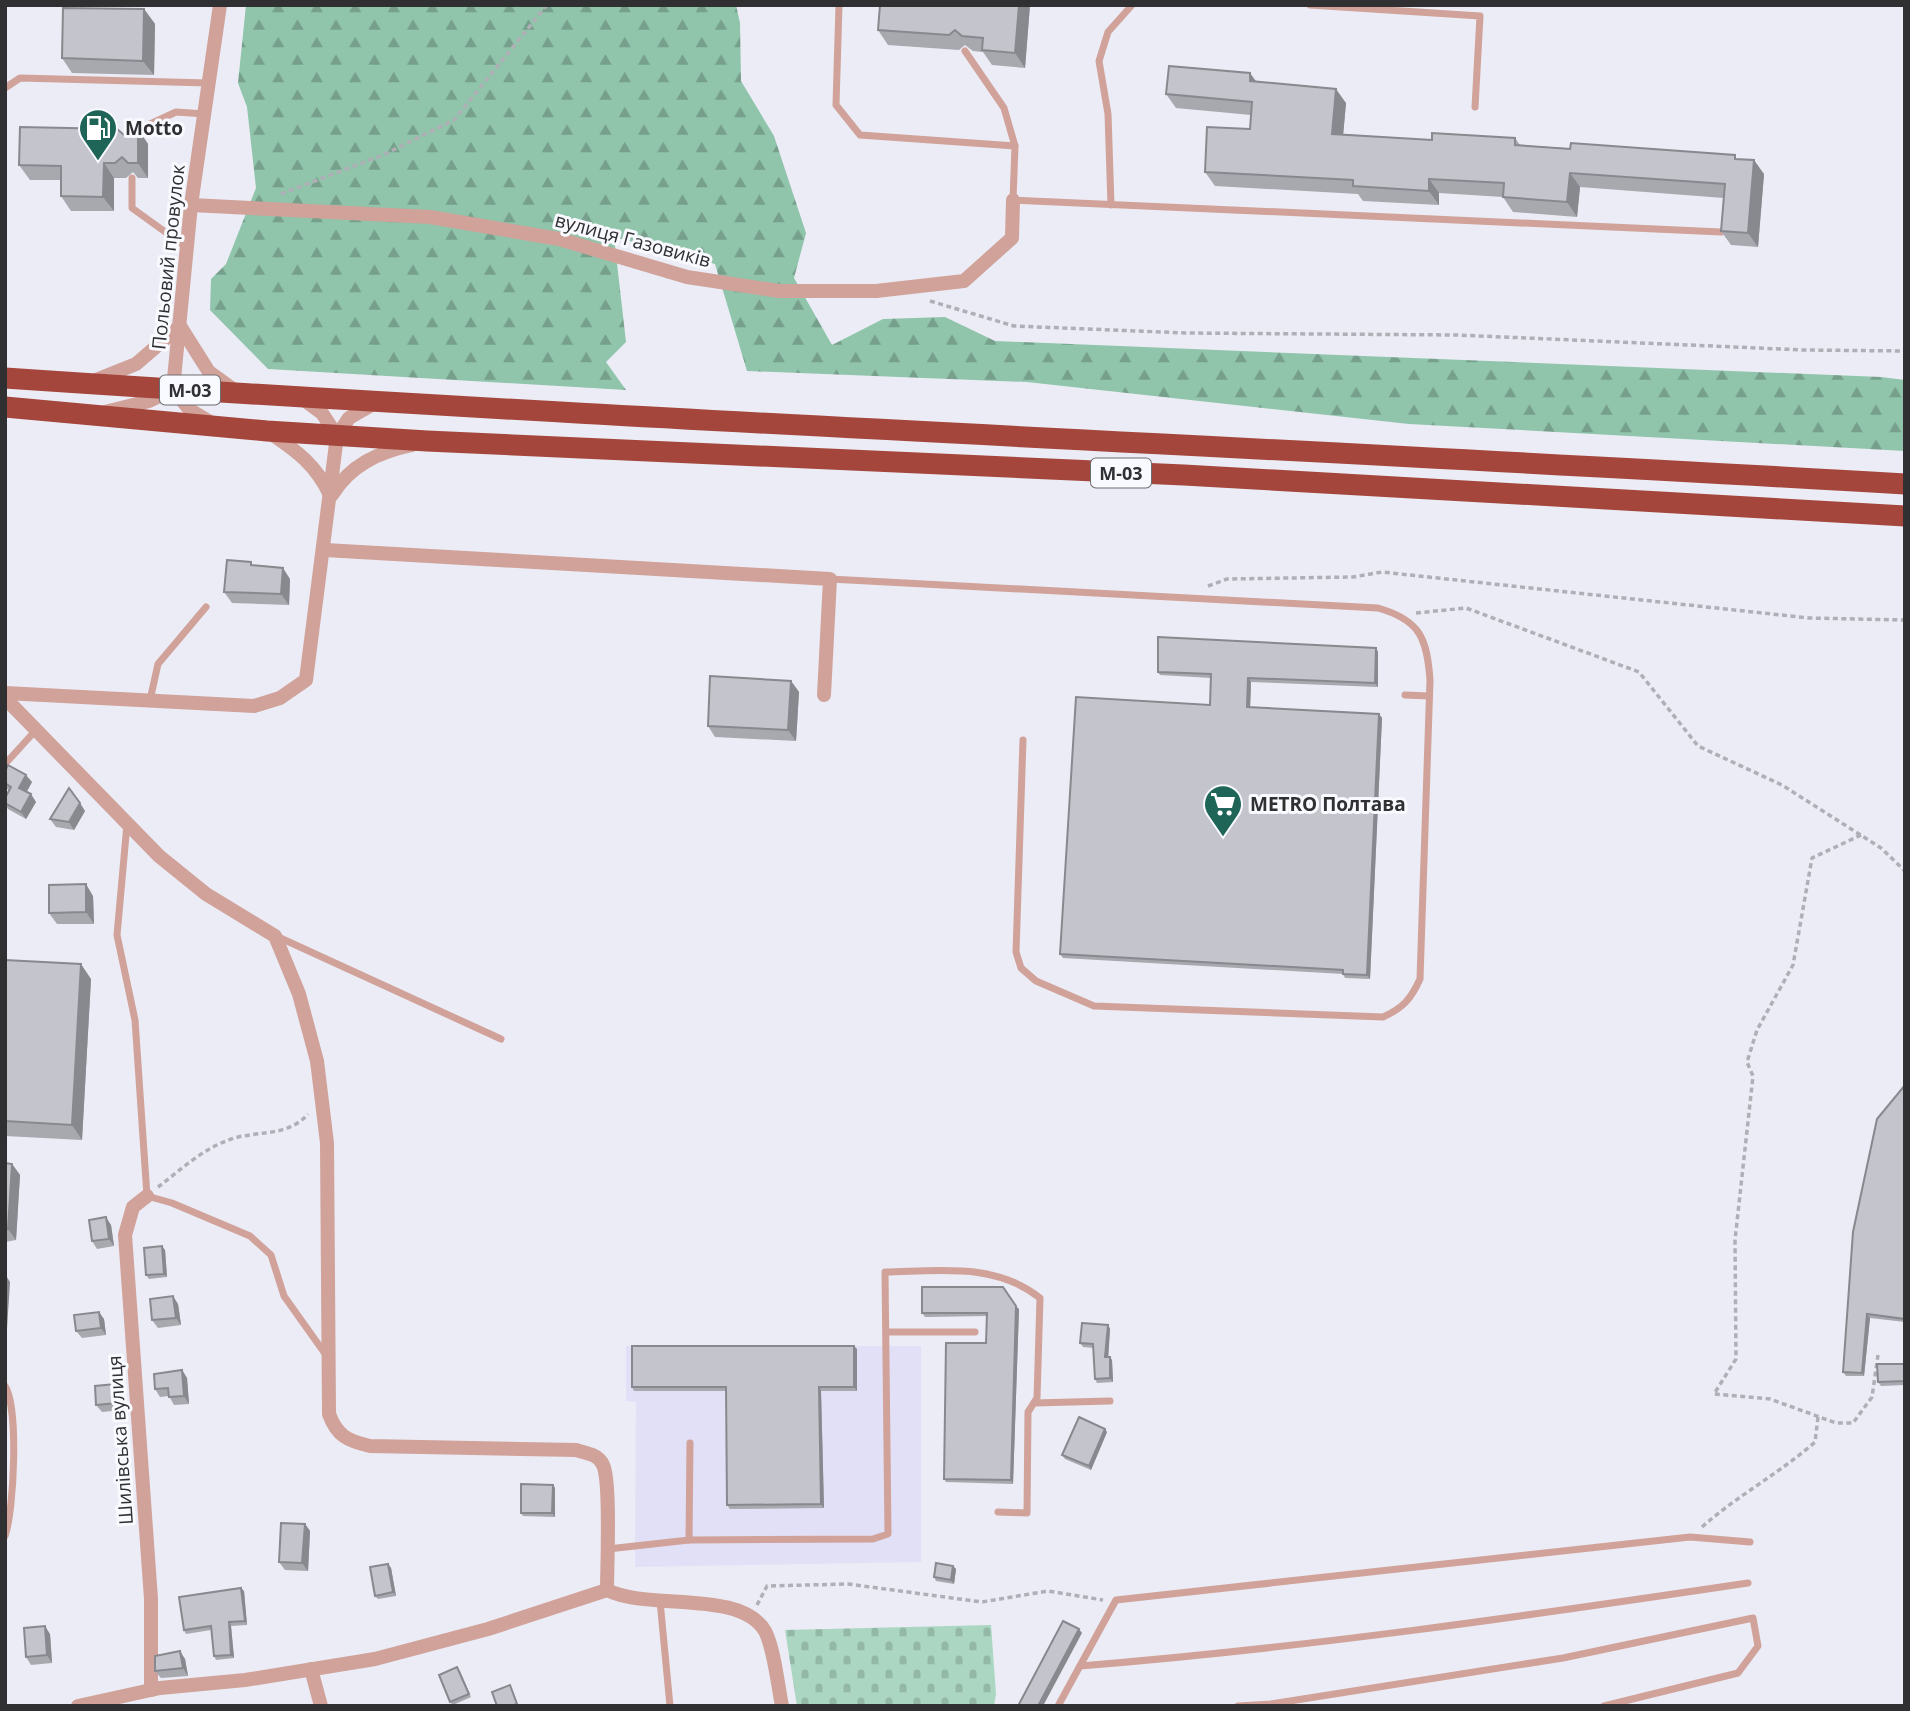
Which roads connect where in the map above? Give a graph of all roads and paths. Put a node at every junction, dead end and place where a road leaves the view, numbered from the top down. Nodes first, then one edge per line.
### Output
1 (220, 5) edge
2 (547, 5) edge
3 (839, 5) edge
4 (1132, 5) edge
5 (1310, 5) edge
6 (965, 51) edge
7 (209, 83) junction
8 (5, 88) edge
9 (1475, 107) dead end
10 (205, 114) junction
11 (134, 144) edge
12 (1015, 146) junction
13 (132, 178) edge
14 (1013, 200) junction
15 (191, 205) junction
16 (1111, 205) junction
17 (255, 209) junction
18 (1721, 232) edge
19 (186, 247) junction
20 (927, 300) dead end
21 (180, 326) junction
22 (1905, 351) edge
23 (5, 378) edge
24 (86, 383) junction
25 (173, 389) junction
26 (241, 394) junction
27 (302, 398) junction
28 (374, 403) junction
29 (5, 407) edge
30 (95, 415) junction
31 (220, 427) junction
32 (267, 431) junction
33 (337, 436) junction
34 (427, 441) junction
35 (1905, 484) edge
36 (331, 496) junction
37 (1905, 516) edge
38 (325, 550) junction
39 (830, 579) junction
40 (1205, 587) dead end
41 (206, 607) dead end
42 (1400, 614) junction
43 (1905, 620) edge
44 (5, 695) edge
45 (824, 695) dead end
46 (1405, 695) dead end
47 (1429, 696) junction
48 (150, 700) junction
49 (36, 730) junction
50 (1023, 740) dead end
51 (5, 764) edge
52 (127, 824) junction
53 (1861, 835) junction
54 (1905, 871) edge
55 (275, 936) junction
56 (501, 1039) dead end
57 (322, 1100) junction
58 (147, 1196) junction
59 (886, 1332) junction
60 (975, 1332) dead end
61 (1878, 1355) dead end
62 (329, 1359) junction
63 (5, 1386) edge
64 (1110, 1401) dead end
65 (1034, 1403) junction
66 (1818, 1417) junction
67 (690, 1443) dead end
68 (998, 1512) dead end
69 (5, 1536) edge
70 (1690, 1537) junction
71 (689, 1540) junction
72 (1751, 1542) dead end
73 (607, 1549) junction
74 (1748, 1583) dead end
75 (607, 1590) junction
76 (1116, 1600) junction
77 (660, 1601) junction
78 (752, 1616) junction
79 (1080, 1666) junction
80 (311, 1669) junction
81 (151, 1690) junction
82 (1271, 1705) edge
83 (78, 1706) edge
84 (321, 1706) edge
85 (670, 1706) edge
86 (782, 1706) edge
87 (1058, 1706) edge
88 (1238, 1706) edge
89 (1604, 1706) edge

1 - 7 street, Польовий провулок
2 - 17 path
3 - 12 lane
4 - 16 lane
5 - 9 lane
6 - 12 lane
7 - 8 lane
7 - 10 street, Польовий провулок
10 - 11 lane
10 - 15 street, Польовий провулок
12 - 14 lane
13 - 19 lane
14 - 16 lane
14 - 17 street, вулиця Газовиків
15 - 17 street, вулиця Газовиків
15 - 19 street, Польовий провулок
16 - 18 lane
19 - 21 street, Польовий провулок
20 - 22 path
21 - 24 street
21 - 25 street, Польовий провулок
21 - 26 street
23 - 24 highway, М-03
24 - 25 highway, М-03
25 - 26 highway, М-03
25 - 30 street
25 - 31 street
26 - 27 highway, М-03
27 - 28 highway, М-03
27 - 33 street
28 - 33 street
28 - 35 highway, М-03
29 - 30 highway, М-03
30 - 31 highway, М-03
31 - 32 highway, М-03
32 - 33 highway, М-03
32 - 36 street
33 - 34 highway, М-03
33 - 36 street
34 - 36 street
34 - 37 highway, М-03
36 - 38 street
38 - 39 street
38 - 48 street
39 - 42 lane
39 - 45 street
40 - 43 path
41 - 48 lane
42 - 47 lane
42 - 53 path
44 - 48 street
44 - 49 street
46 - 47 lane
47 - 50 lane
49 - 51 lane
49 - 52 street
52 - 55 street
52 - 58 lane
53 - 54 path
53 - 66 path
55 - 56 lane
55 - 57 street
57 - 58 path
57 - 62 street
58 - 62 lane
58 - 81 street, Шилівська вулиця
59 - 60 lane
59 - 65 lane
59 - 71 lane
61 - 66 path
62 - 73 street
63 - 69 lane
64 - 65 lane
65 - 68 lane
66 - 70 path
67 - 71 lane
70 - 72 lane
70 - 76 lane
71 - 73 lane
73 - 75 street
74 - 79 lane
75 - 77 street
75 - 80 street
76 - 78 path
76 - 79 lane
77 - 78 street
77 - 85 lane
78 - 86 street
79 - 87 lane
80 - 81 street
80 - 84 street
81 - 83 street
82 - 88 lane
82 - 89 lane

